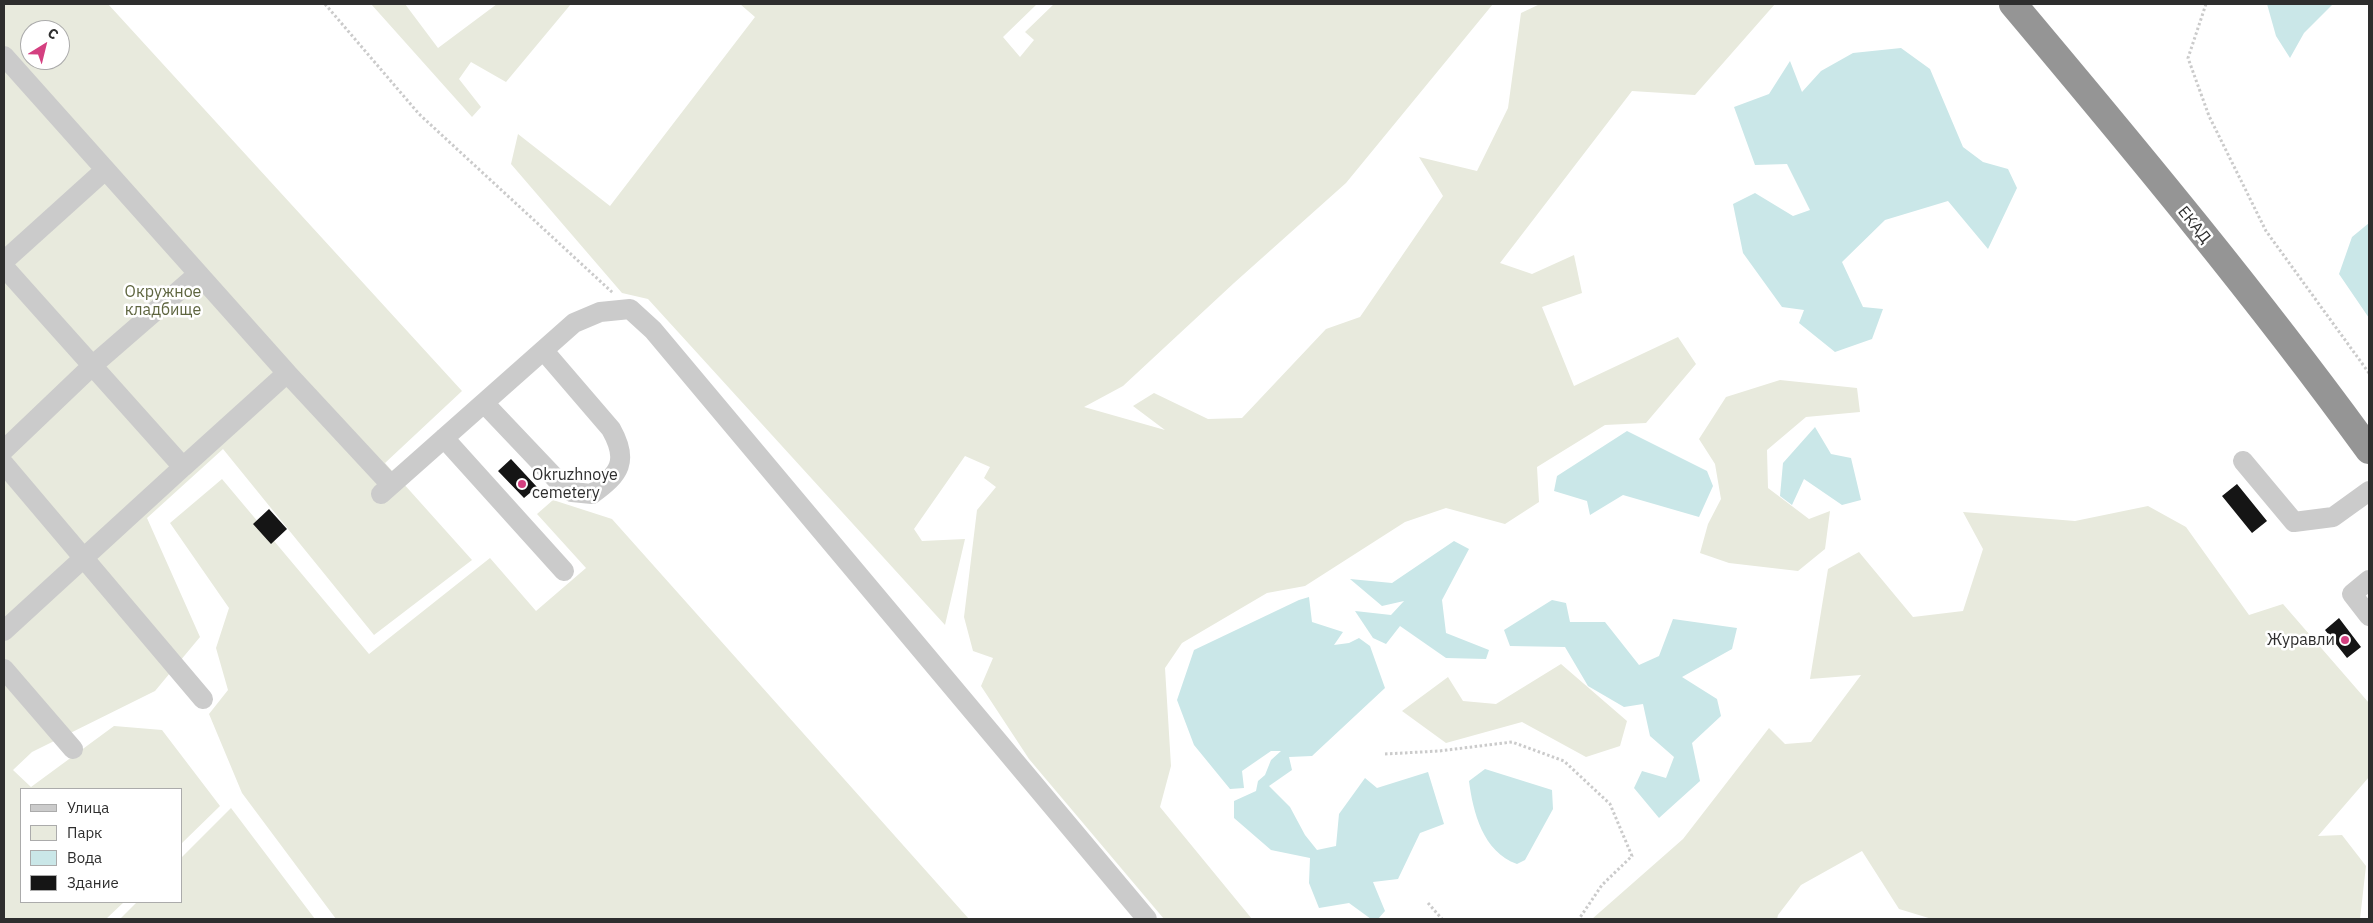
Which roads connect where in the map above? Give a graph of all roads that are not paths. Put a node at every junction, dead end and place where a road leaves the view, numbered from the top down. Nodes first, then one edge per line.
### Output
1 (2013, 4) edge
2 (8, 68) edge
3 (104, 170) junction
4 (4, 261) edge
5 (4, 267) edge
6 (198, 274) junction
7 (544, 351) junction
8 (92, 366) junction
9 (288, 373) junction
10 (484, 403) junction
11 (444, 438) junction
12 (4, 450) edge
13 (2369, 450) edge
14 (2243, 461) dead end
15 (4, 464) edge
16 (183, 467) junction
17 (2369, 491) edge
18 (84, 558) junction
19 (564, 571) dead end
20 (2369, 580) edge
21 (2369, 616) edge
22 (4, 631) edge
23 (4, 669) edge
24 (204, 698) dead end
25 (73, 749) dead end
26 (1147, 919) edge

1 - 13 highway, ЕКАД
2 - 3 street
3 - 4 street
3 - 6 street
5 - 8 street
6 - 8 street
6 - 9 street
7 - 10 street
7 - 10 street
7 - 26 street
8 - 12 street
8 - 16 street
9 - 11 street
9 - 16 street
10 - 11 street
11 - 19 street
14 - 17 street
15 - 18 street
16 - 18 street
18 - 22 street
18 - 24 street
20 - 21 street
23 - 25 street

